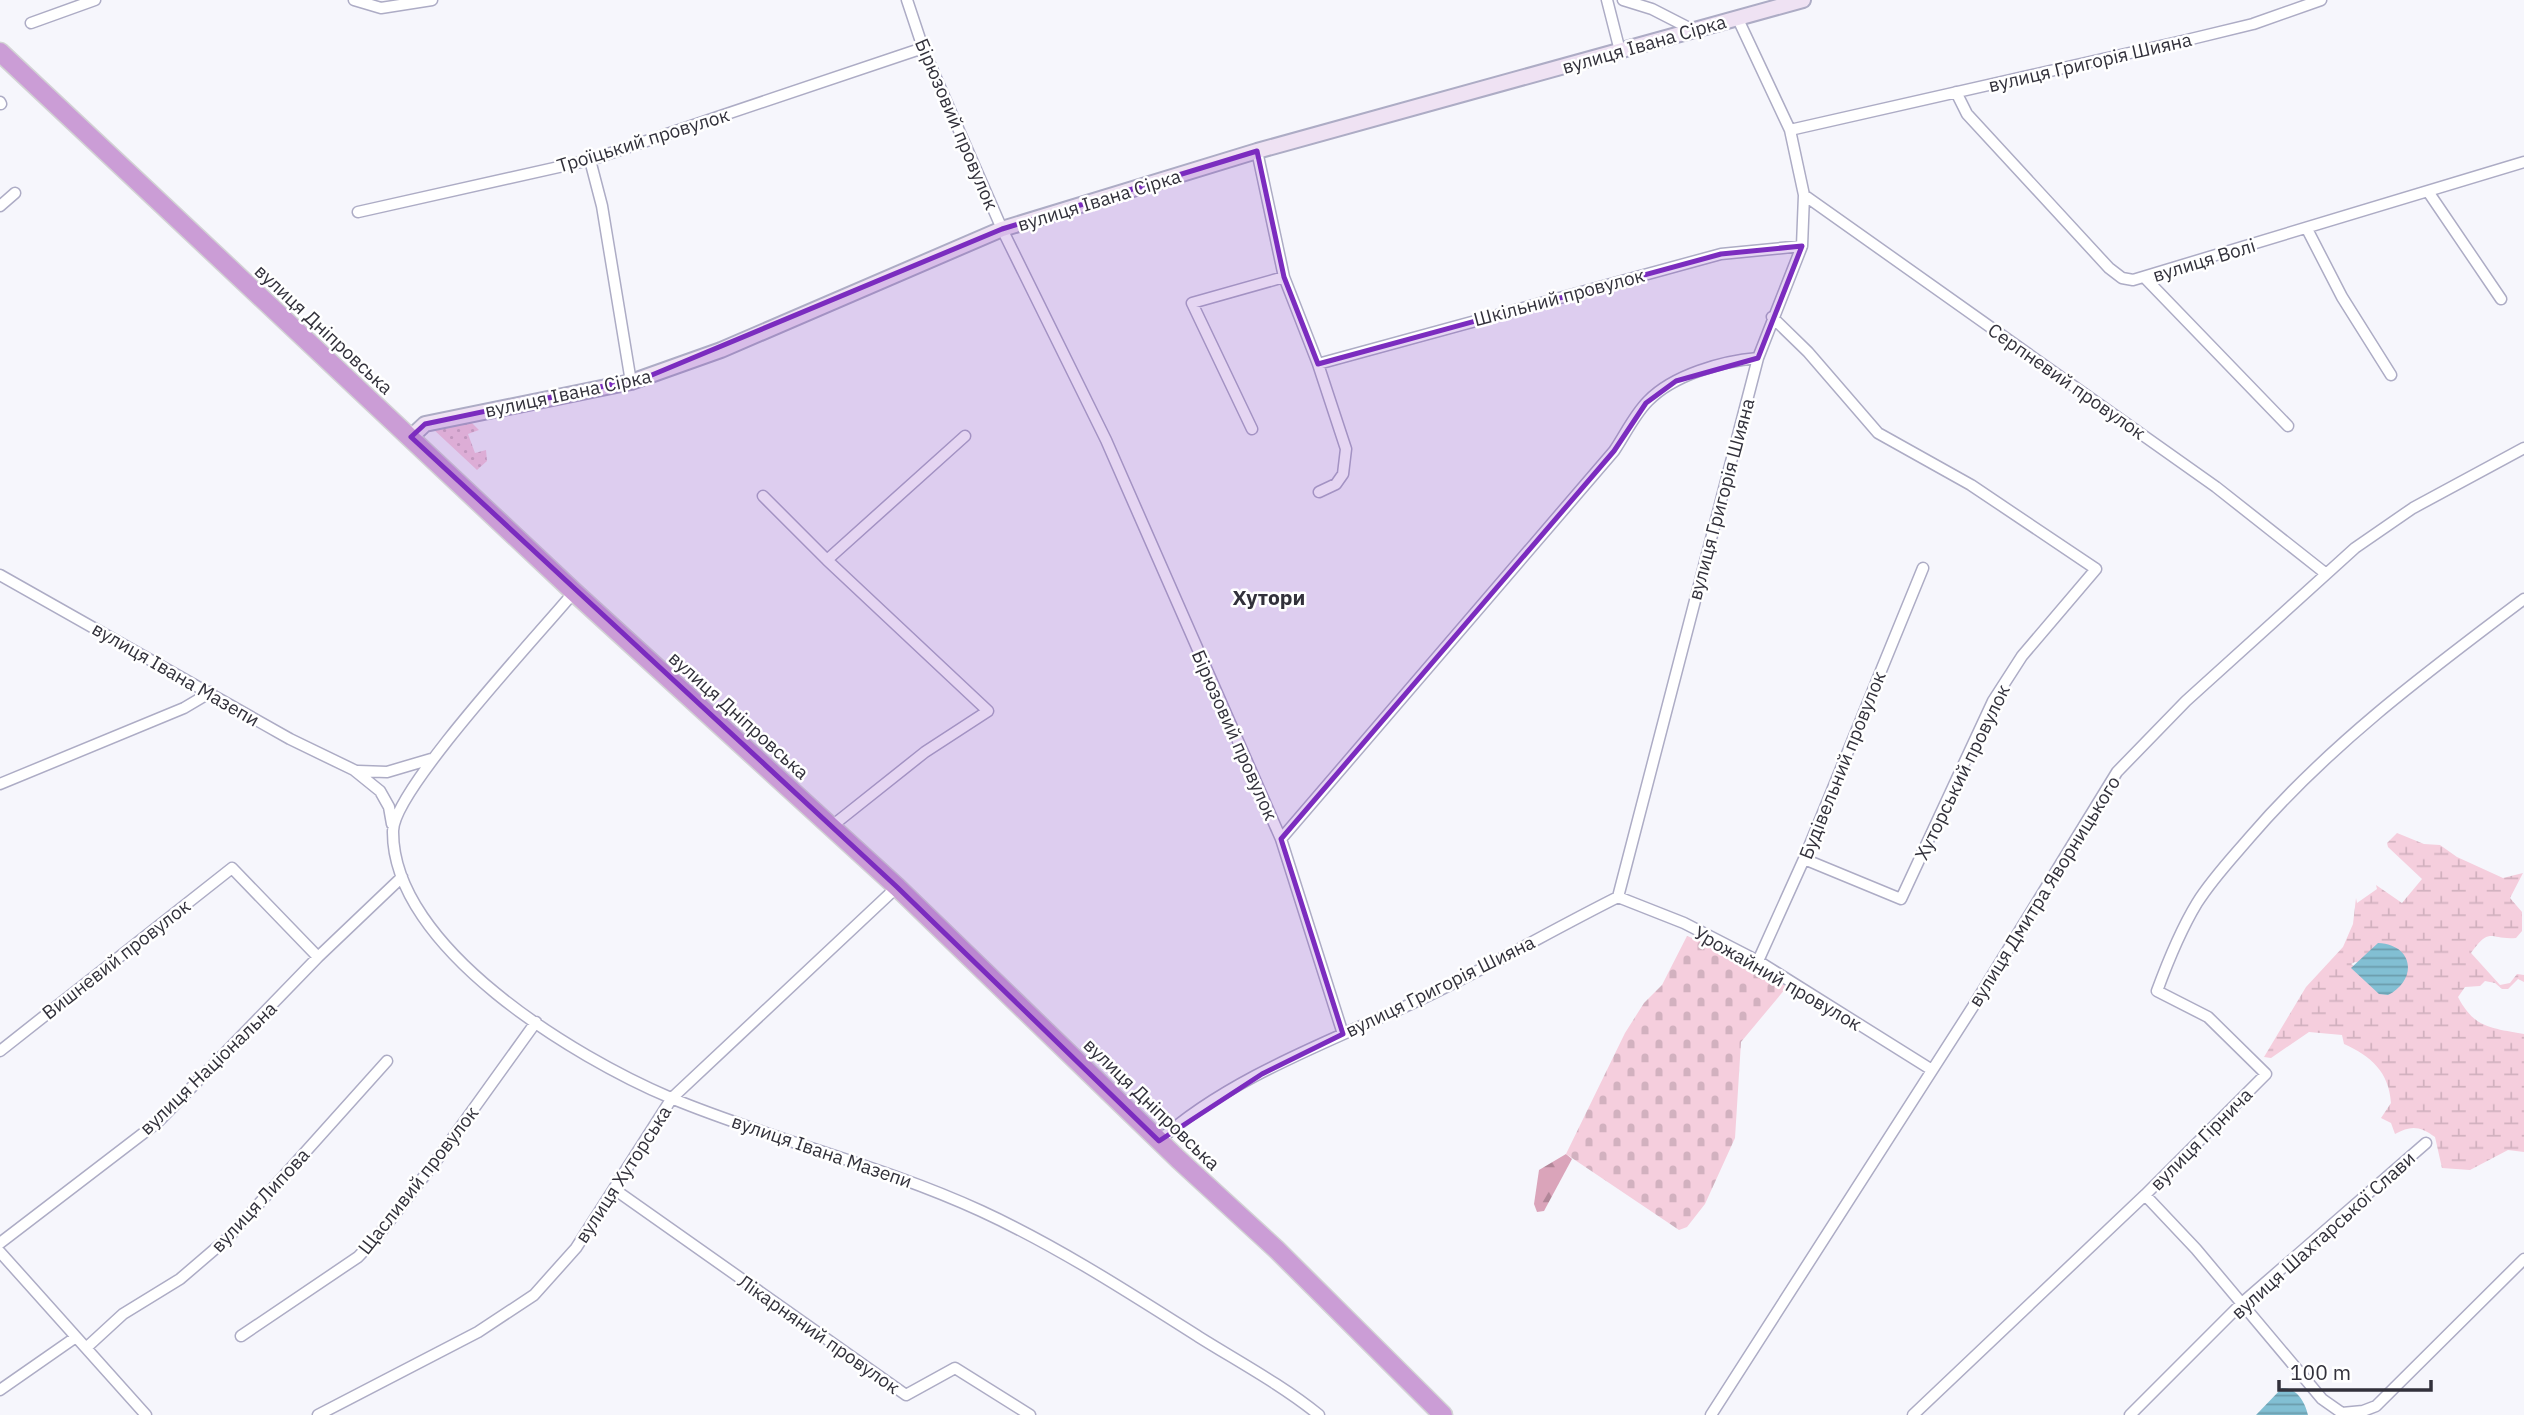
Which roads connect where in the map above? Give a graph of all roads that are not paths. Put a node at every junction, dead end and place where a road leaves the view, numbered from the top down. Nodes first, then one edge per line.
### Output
1 (94, 0) edge
2 (354, 0) edge
3 (432, 0) edge
4 (907, 0) edge
5 (1607, 0) edge
6 (1623, 0) edge
7 (1803, 0) edge
8 (2321, 0) edge
9 (1737, 18) junction
10 (31, 23) dead end
11 (1693, 30) junction
12 (923, 48) junction
13 (1620, 51) junction
14 (0, 52) edge
15 (1956, 92) junction
16 (1790, 130) junction
17 (1257, 151) junction
18 (590, 160) junction
19 (2524, 162) edge
20 (15, 193) dead end
21 (2430, 193) junction
22 (1804, 195) junction
23 (0, 206) edge
24 (358, 212) dead end
25 (1002, 229) junction
26 (2307, 229) junction
27 (1802, 246) junction
28 (1284, 277) junction
29 (2145, 278) junction
30 (2501, 299) dead end
31 (1772, 317) junction
32 (1758, 358) junction
33 (1318, 365) junction
34 (2391, 375) dead end
35 (631, 382) junction
36 (2288, 426) dead end
37 (1252, 429) dead end
38 (965, 436) dead end
39 (411, 437) junction
40 (2524, 448) edge
41 (1319, 492) dead end
42 (763, 496) dead end
43 (827, 560) junction
44 (1923, 568) dead end
45 (2325, 573) junction
46 (0, 575) edge
47 (574, 592) junction
48 (2524, 599) edge
49 (211, 692) junction
50 (435, 757) junction
51 (354, 770) junction
52 (0, 784) edge
53 (832, 826) junction
54 (393, 828) junction
55 (1281, 839) junction
56 (1804, 859) junction
57 (402, 877) junction
58 (897, 887) junction
59 (1618, 897) junction
60 (318, 957) junction
61 (1758, 961) junction
62 (536, 1023) junction
63 (1343, 1034) junction
64 (0, 1051) edge
65 (387, 1061) dead end
66 (1932, 1070) junction
67 (672, 1098) junction
68 (1159, 1141) junction
69 (2426, 1143) dead end
70 (614, 1189) junction
71 (2145, 1195) junction
72 (0, 1243) edge
73 (0, 1252) edge
74 (2524, 1259) edge
75 (2242, 1303) junction
76 (241, 1336) dead end
77 (76, 1337) junction
78 (86, 1348) junction
79 (0, 1390) edge
80 (146, 1415) edge
81 (318, 1415) edge
82 (1030, 1415) edge
83 (1320, 1415) edge
84 (1443, 1415) edge
85 (1711, 1415) edge
86 (1913, 1415) edge
87 (2130, 1415) edge

1 - 10 street
2 - 3 street
4 - 12 street, Бірюзовий провулок
5 - 13 street
6 - 11 street
7 - 9 street, вулиця Івана Сірка
8 - 15 street, вулиця Григорія Шияна
9 - 11 street, вулиця Івана Сірка
9 - 16 street
11 - 13 street, вулиця Івана Сірка
12 - 18 street, Троїцький провулок
12 - 25 street, Бірюзовий провулок
13 - 17 street, вулиця Івана Сірка
14 - 39 highway, вулиця Дніпровська
15 - 16 street, вулиця Григорія Шияна
15 - 29 street, вулиця Волі
16 - 22 street, вулиця Григорія Шияна
17 - 25 street, вулиця Івана Сірка
17 - 28 street
18 - 24 street, Троїцький провулок
18 - 35 street
19 - 21 street, вулиця Волі
20 - 23 street
21 - 26 street, вулиця Волі
21 - 30 street
22 - 27 street, вулиця Григорія Шияна
22 - 45 street, Серпневий провулок
25 - 35 street, вулиця Івана Сірка
25 - 55 street, Бірюзовий провулок
26 - 29 street, вулиця Волі
26 - 34 street
27 - 31 street, вулиця Григорія Шияна
27 - 33 street, Шкільний провулок
28 - 33 street
28 - 37 street
29 - 36 street
31 - 32 street, вулиця Григорія Шияна
31 - 56 street, Хуторський провулок
32 - 55 street, Бірюзовий провулок
32 - 59 street, вулиця Григорія Шияна
33 - 41 street
35 - 39 street, вулиця Івана Сірка
38 - 43 street
39 - 47 highway, вулиця Дніпровська
40 - 45 street, вулиця Дмитра Яворницького
42 - 43 street
43 - 53 street
44 - 56 street, Будівельний провулок
45 - 66 street, вулиця Дмитра Яворницького
46 - 49 street, вулиця Івана Мазепи
47 - 50 street
47 - 53 highway, вулиця Дніпровська
48 - 71 street, вулиця Гірнича
49 - 51 street, вулиця Івана Мазепи
49 - 52 street
50 - 51 street, вулиця Івана Мазепи
50 - 54 street
51 - 54 street, вулиця Івана Мазепи
53 - 58 highway, вулиця Дніпровська
54 - 57 street, вулиця Івана Мазепи
55 - 63 street
56 - 61 street, Будівельний провулок
57 - 60 street, вулиця Національна
57 - 62 street, вулиця Івана Мазепи
58 - 67 street, вулиця Хуторська
58 - 68 highway, вулиця Дніпровська
59 - 61 street, Урожайний провулок
59 - 63 street, вулиця Григорія Шияна
60 - 64 street, Вишневий провулок
60 - 72 street, вулиця Національна
61 - 66 street, Урожайний провулок
62 - 67 street, вулиця Івана Мазепи
62 - 76 street, Щасливий провулок
63 - 68 street, вулиця Григорія Шияна
65 - 78 street, вулиця Липова
66 - 85 street, вулиця Дмитра Яворницького
67 - 70 street, вулиця Хуторська
67 - 83 street, вулиця Івана Мазепи
68 - 84 highway, вулиця Дніпровська
69 - 75 street, вулиця Шахтарської Слави
70 - 81 street, вулиця Хуторська
70 - 82 street, Лікарняний провулок
71 - 75 street
71 - 86 street, вулиця Гірнича
73 - 77 street
74 - 75 street
75 - 87 street, вулиця Шахтарської Слави
77 - 78 street
77 - 79 street
78 - 80 street

